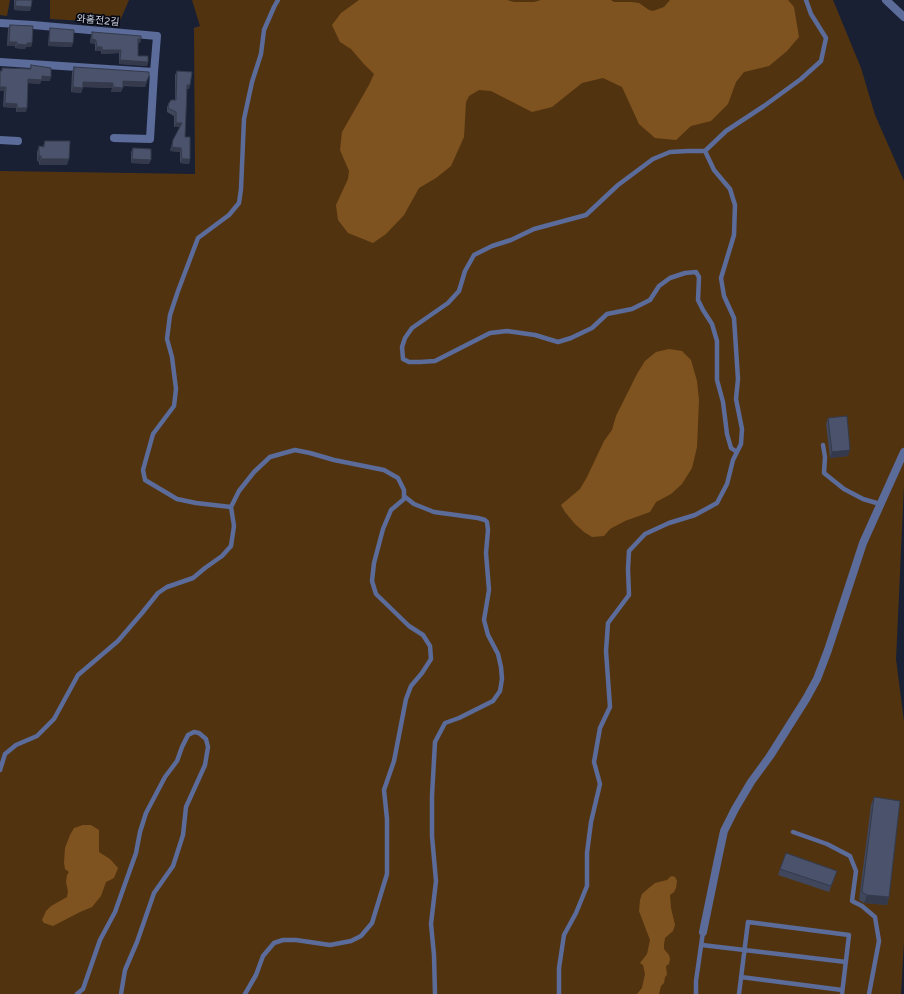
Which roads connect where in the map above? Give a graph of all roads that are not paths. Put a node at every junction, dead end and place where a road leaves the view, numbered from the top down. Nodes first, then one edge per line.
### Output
1 (278, 0) edge
2 (806, 0) edge
3 (886, 0) edge
4 (904, 18) edge
5 (0, 24) edge
6 (0, 62) edge
7 (154, 72) junction
8 (114, 138) dead end
9 (0, 140) edge
10 (18, 141) dead end
11 (705, 151) junction
12 (823, 445) dead end
13 (737, 452) junction
14 (904, 452) edge
15 (404, 496) junction
16 (880, 504) junction
17 (231, 507) junction
18 (0, 770) edge
19 (794, 832) dead end
20 (704, 932) joint
21 (702, 945) junction
22 (744, 950) junction
23 (846, 962) junction
24 (741, 977) junction
25 (842, 992) edge
26 (77, 994) edge
27 (121, 994) edge
28 (245, 994) edge
29 (435, 994) edge
30 (559, 994) edge
31 (696, 994) edge
32 (739, 994) edge
33 (869, 994) edge

1 - 17 lane
2 - 11 lane
3 - 4 street
5 - 7 street, 와흘전2길
6 - 7 street
7 - 8 street, 와흘전2길
9 - 10 street
11 - 13 lane
11 - 13 lane
12 - 16 lane
13 - 30 lane
14 - 16 street
15 - 17 lane
15 - 28 lane
15 - 29 lane
16 - 20 street
17 - 18 lane
19 - 33 lane
20 - 21 lane
21 - 22 lane
21 - 31 lane
22 - 23 lane
22 - 23 lane
22 - 24 lane
23 - 25 lane
24 - 25 lane
24 - 32 lane
26 - 27 lane

